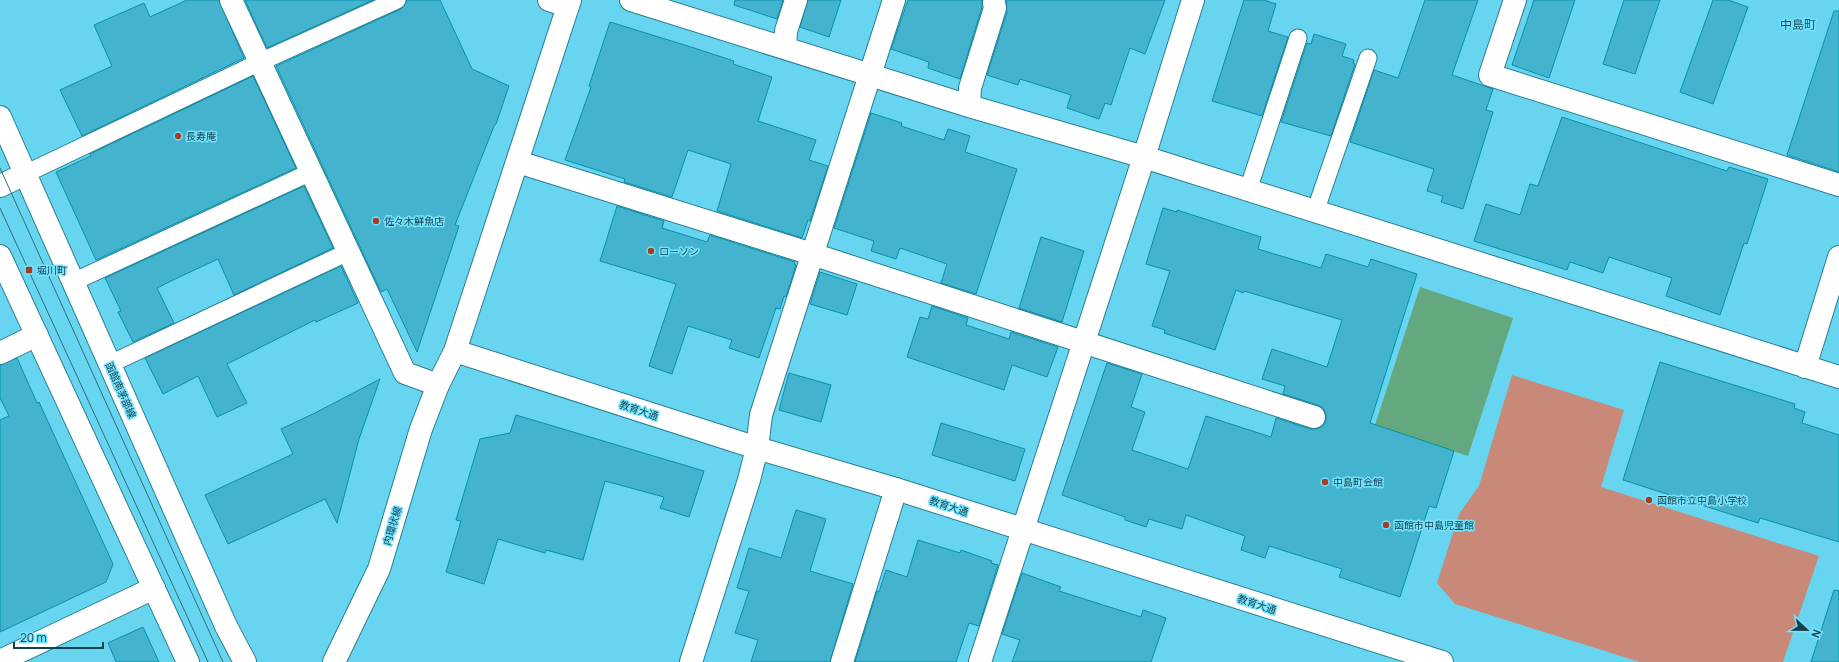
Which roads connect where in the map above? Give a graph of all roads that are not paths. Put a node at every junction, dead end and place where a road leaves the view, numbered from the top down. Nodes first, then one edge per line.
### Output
1 (231, 0) edge
2 (397, 0) edge
3 (631, 0) edge
4 (796, 0) edge
5 (894, 0) edge
6 (1193, 0) edge
7 (1515, 0) edge
8 (562, 2) edge
9 (995, 2) edge
10 (1298, 38) dead end
11 (785, 48) junction
12 (1368, 58) dead end
13 (260, 62) junction
14 (869, 74) junction
15 (969, 106) junction
16 (0, 117) edge
17 (1144, 157) junction
18 (518, 162) junction
19 (311, 172) junction
20 (26, 174) junction
21 (1839, 185) edge
22 (0, 186) edge
23 (1248, 190) junction
24 (1315, 212) junction
25 (348, 252) junction
26 (812, 254) junction
27 (0, 256) edge
28 (1839, 257) edge
29 (73, 282) junction
30 (37, 335) junction
31 (1084, 342) junction
32 (455, 351) junction
33 (0, 352) edge
34 (110, 364) junction
35 (1805, 367) junction
36 (1839, 377) edge
37 (438, 385) junction
38 (1314, 417) dead end
39 (757, 448) junction
40 (896, 489) junction
41 (1023, 529) junction
42 (154, 588) junction
43 (0, 661) edge
44 (188, 662) edge
45 (245, 662) edge
46 (334, 662) edge
47 (691, 662) edge
48 (842, 662) edge
49 (980, 662) edge
50 (1442, 662) edge

1 - 13 street
2 - 13 lane
3 - 11 street
4 - 11 street
5 - 14 street
6 - 17 street
7 - 21 street
8 - 18 street, 内環状線
9 - 15 street
10 - 23 lane
11 - 14 street
12 - 24 lane
13 - 19 street
13 - 20 lane
14 - 15 street
14 - 26 street
15 - 17 street
16 - 20 street, 函館南茅部線
17 - 23 street
17 - 31 street
18 - 26 street
18 - 32 street, 内環状線
19 - 25 street
19 - 29 lane
20 - 22 street
20 - 29 street, 函館南茅部線
23 - 24 street
24 - 35 street
25 - 34 lane
25 - 37 street
26 - 31 street
26 - 39 street
27 - 30 street
28 - 35 street
29 - 34 street, 函館南茅部線
30 - 33 street
30 - 42 street
31 - 38 street
31 - 41 street
32 - 37 street, 内環状線
32 - 39 street, 教育大通
34 - 45 street, 函館南茅部線
35 - 36 street
37 - 46 street, 内環状線
39 - 40 street, 教育大通
39 - 47 street
40 - 41 street, 教育大通
40 - 48 street
41 - 49 street
41 - 50 street, 教育大通
42 - 43 street
42 - 44 street

